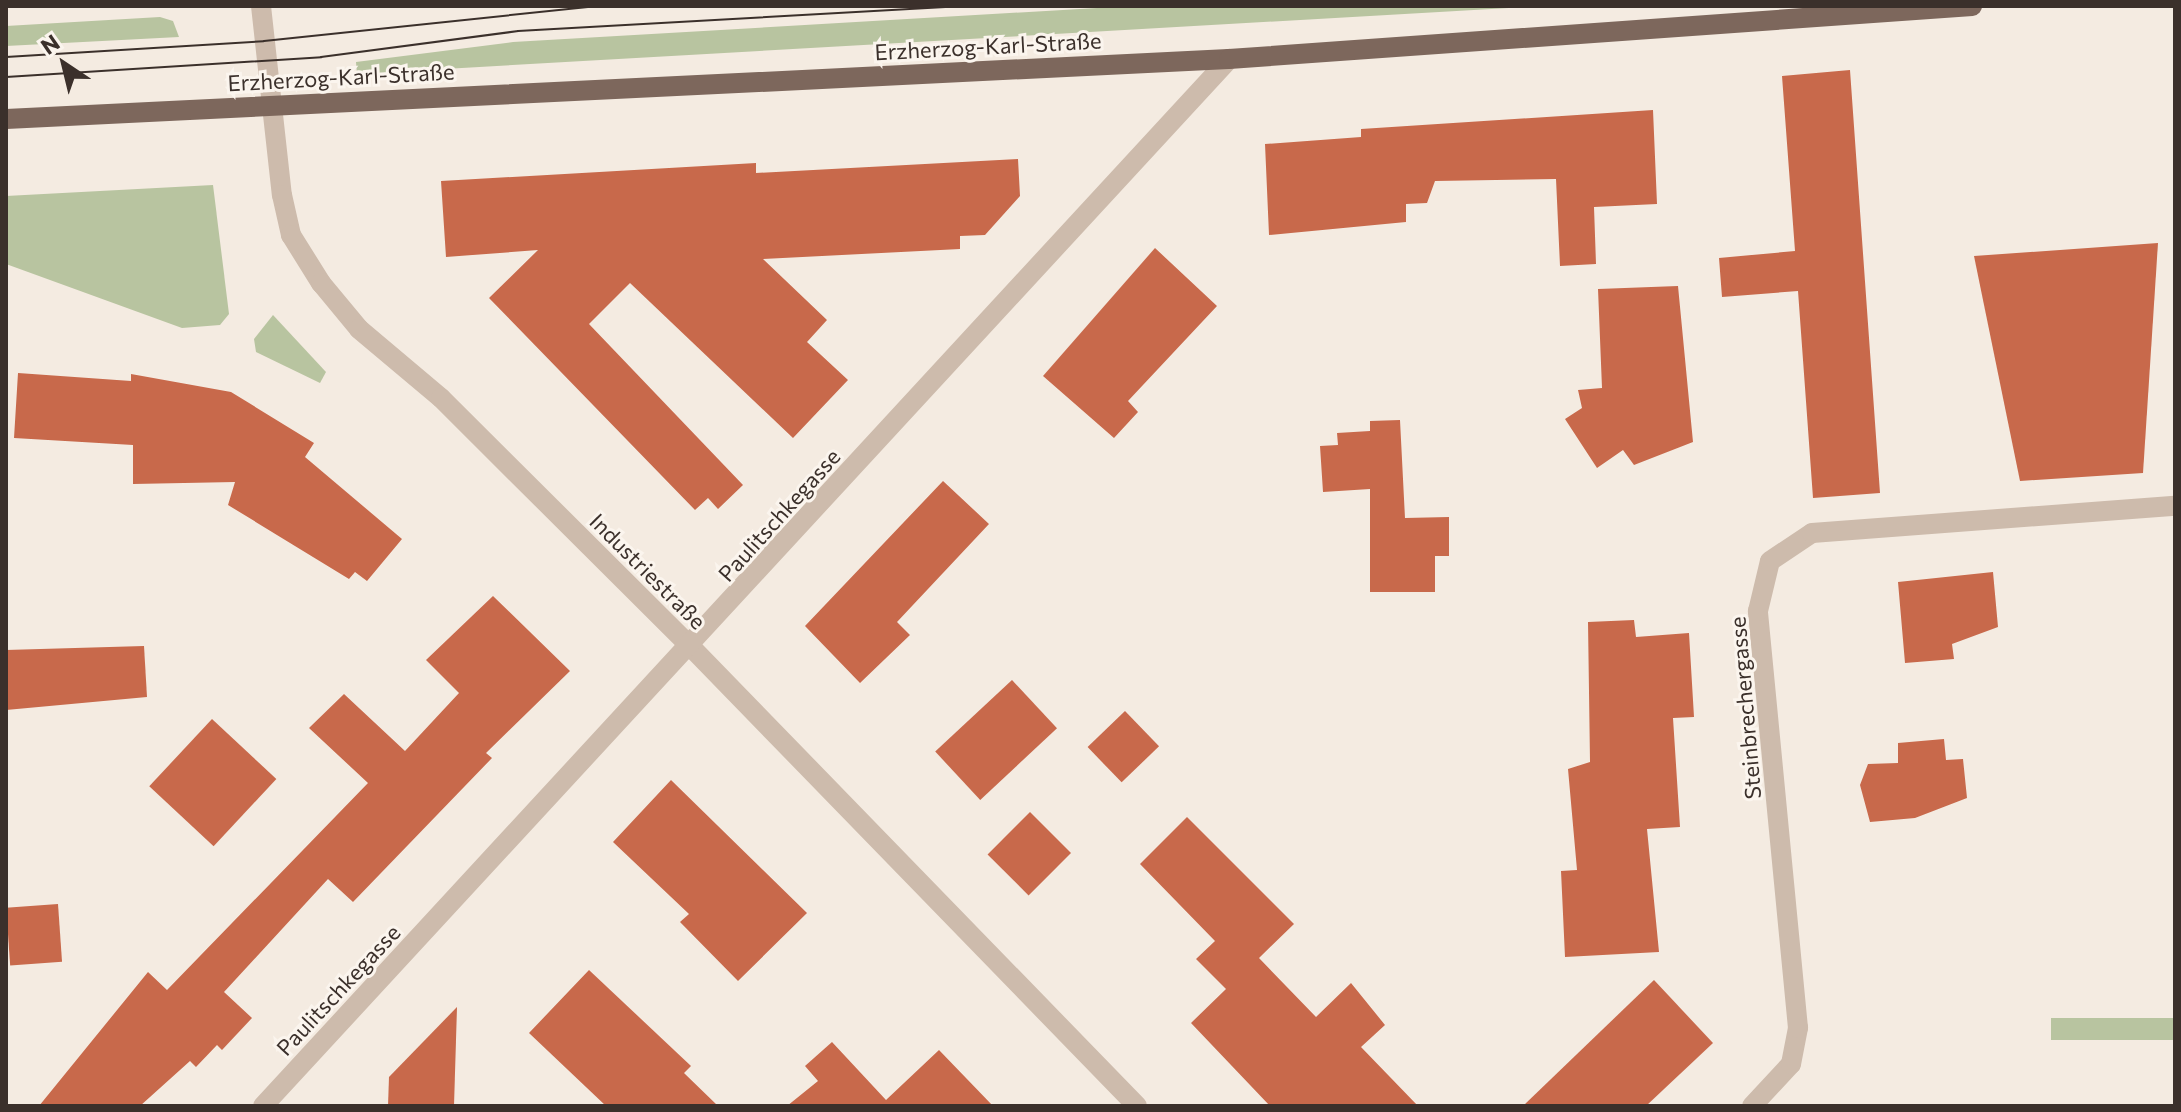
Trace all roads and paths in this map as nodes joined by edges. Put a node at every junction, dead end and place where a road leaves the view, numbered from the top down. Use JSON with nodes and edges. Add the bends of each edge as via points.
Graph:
{"nodes":[{"id":1,"x":261,"y":6,"type":"edge"},
{"id":2,"x":1972,"y":6,"type":"edge"},
{"id":3,"x":1229,"y":59,"type":"junction"},
{"id":4,"x":270,"y":105,"type":"junction"},
{"id":5,"x":6,"y":119,"type":"edge"},
{"id":6,"x":2175,"y":506,"type":"edge"},
{"id":7,"x":691,"y":647,"type":"junction"},
{"id":8,"x":263,"y":1106,"type":"edge"},
{"id":9,"x":1137,"y":1106,"type":"edge"},
{"id":10,"x":1752,"y":1106,"type":"edge"}],
"edges":[{"from":1,"to":4,"type":"street","name":"Industriestraße"},
{"from":2,"to":3,"type":"main road","name":"Erzherzog-Karl-Straße"},
{"from":3,"to":4,"type":"main road","name":"Erzherzog-Karl-Straße"},
{"from":3,"to":7,"type":"street","name":"Paulitschkegasse"},
{"from":4,"to":5,"type":"main road","name":"Erzherzog-Karl-Straße"},
{"from":4,"to":7,"type":"street","name":"Industriestraße","via":[[291,235],[321,283],[359,329],[441,398]]},
{"from":6,"to":10,"type":"street","name":"Steinbrechergasse","via":[[1812,533],[1770,561],[1758,611],[1798,1028],[1791,1064]]},
{"from":7,"to":8,"type":"street","name":"Paulitschkegasse"},
{"from":7,"to":9,"type":"street","name":"Industriestraße"}]}
